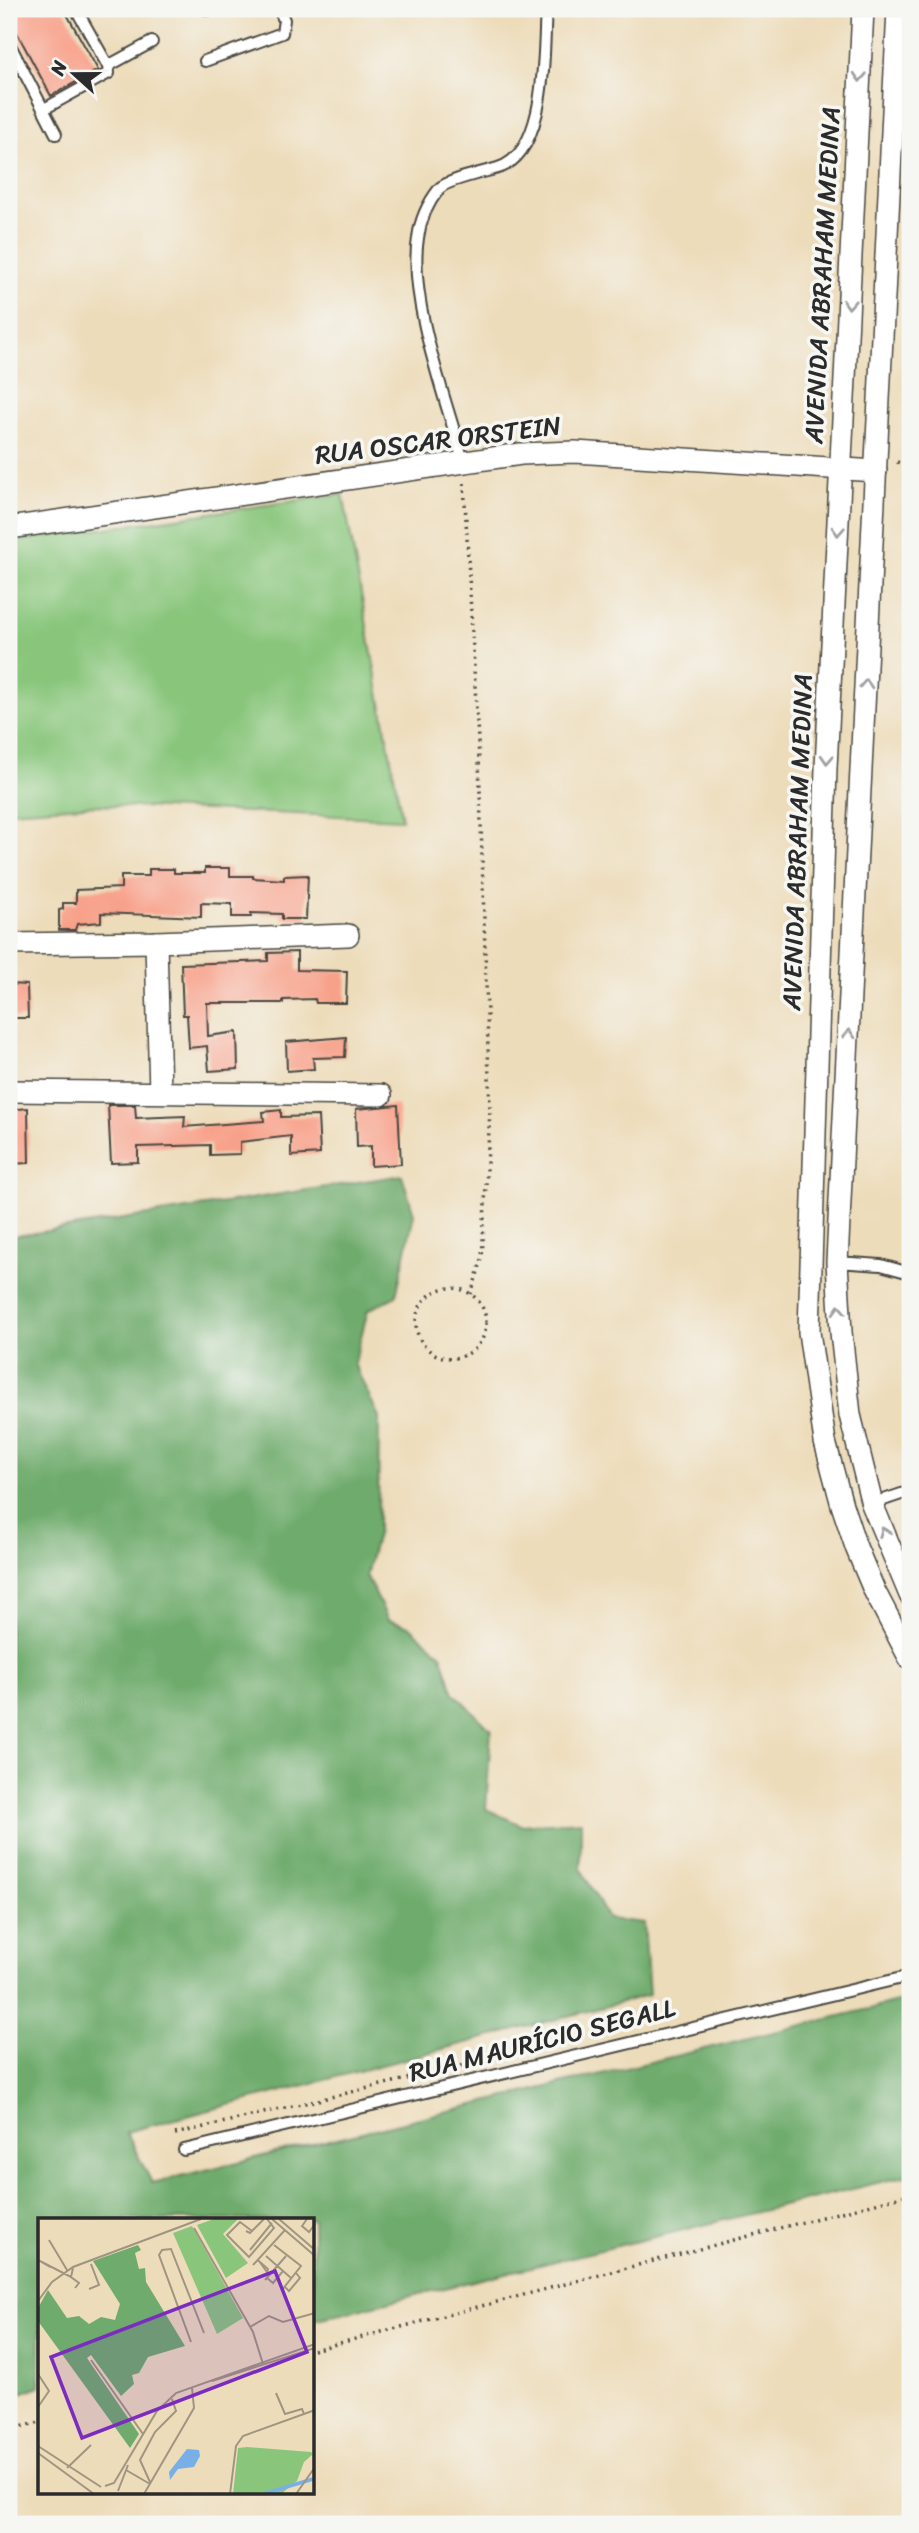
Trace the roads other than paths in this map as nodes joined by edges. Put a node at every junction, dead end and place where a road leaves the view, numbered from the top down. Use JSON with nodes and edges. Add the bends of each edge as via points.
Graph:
{"nodes":[{"id":1,"x":76,"y":9,"type":"edge"},
{"id":2,"x":279,"y":9,"type":"edge"},
{"id":3,"x":546,"y":9,"type":"edge"},
{"id":4,"x":863,"y":9,"type":"edge"},
{"id":5,"x":898,"y":9,"type":"edge"},
{"id":6,"x":152,"y":42,"type":"dead end"},
{"id":7,"x":9,"y":43,"type":"edge"},
{"id":8,"x":205,"y":61,"type":"dead end"},
{"id":9,"x":108,"y":66,"type":"junction"},
{"id":10,"x":44,"y":109,"type":"junction"},
{"id":11,"x":56,"y":134,"type":"dead end"},
{"id":12,"x":463,"y":461,"type":"junction"},
{"id":13,"x":841,"y":469,"type":"junction"},
{"id":14,"x":876,"y":471,"type":"junction"},
{"id":15,"x":9,"y":528,"type":"edge"},
{"id":16,"x":348,"y":935,"type":"dead end"},
{"id":17,"x":156,"y":942,"type":"junction"},
{"id":18,"x":9,"y":944,"type":"edge"},
{"id":19,"x":816,"y":1065,"type":"junction"},
{"id":20,"x":847,"y":1067,"type":"junction"},
{"id":21,"x":9,"y":1091,"type":"edge"},
{"id":22,"x":160,"y":1092,"type":"junction"},
{"id":23,"x":381,"y":1096,"type":"dead end"},
{"id":24,"x":815,"y":1107,"type":"junction"},
{"id":25,"x":845,"y":1112,"type":"junction"},
{"id":26,"x":837,"y":1262,"type":"junction"},
{"id":27,"x":910,"y":1273,"type":"edge"},
{"id":28,"x":910,"y":1491,"type":"edge"},
{"id":29,"x":873,"y":1504,"type":"junction"},
{"id":30,"x":910,"y":1595,"type":"edge"},
{"id":31,"x":910,"y":1659,"type":"edge"},
{"id":32,"x":910,"y":1976,"type":"edge"},
{"id":33,"x":184,"y":2150,"type":"dead end"}],
"edges":[{"from":1,"to":9,"type":"lane"},
{"from":2,"to":8,"type":"lane","via":[[284,20],[282,33]]},
{"from":3,"to":12,"type":"lane","via":[[538,116],[525,148],[506,166],[441,186],[426,209],[418,238],[418,283],[428,338]]},
{"from":4,"to":13,"type":"street","name":"AVENIDA ABRAHAM MEDINA","one_way":true},
{"from":5,"to":14,"type":"street"},
{"from":6,"to":9,"type":"lane"},
{"from":7,"to":10,"type":"lane"},
{"from":9,"to":10,"type":"lane","via":[[104,77]]},
{"from":10,"to":11,"type":"lane"},
{"from":12,"to":13,"type":"street","name":"RUA OSCAR ORSTEIN","via":[[575,452]]},
{"from":12,"to":15,"type":"street","name":"RUA OSCAR ORSTEIN"},
{"from":13,"to":14,"type":"street","name":"RUA OSCAR ORSTEIN"},
{"from":13,"to":19,"type":"street","name":"AVENIDA ABRAHAM MEDINA","one_way":true},
{"from":20,"to":14,"type":"street","one_way":true},
{"from":16,"to":17,"type":"street"},
{"from":17,"to":18,"type":"street"},
{"from":17,"to":22,"type":"street"},
{"from":19,"to":20,"type":"street","via":[[829,1076]]},
{"from":19,"to":24,"type":"street","name":"AVENIDA ABRAHAM MEDINA"},
{"from":20,"to":25,"type":"street"},
{"from":21,"to":22,"type":"street"},
{"from":22,"to":23,"type":"street"},
{"from":24,"to":25,"type":"street","via":[[820,1100],[833,1098]]},
{"from":24,"to":31,"type":"street","name":"AVENIDA ABRAHAM MEDINA","via":[[809,1332],[815,1390],[856,1547]]},
{"from":25,"to":26,"type":"street"},
{"from":26,"to":27,"type":"lane","via":[[881,1265]]},
{"from":29,"to":26,"type":"street","one_way":true,"via":[[850,1415]]},
{"from":28,"to":29,"type":"lane"},
{"from":30,"to":29,"type":"street","one_way":true},
{"from":32,"to":33,"type":"lane","name":"RUA MAURÍCIO SEGALL"}]}
